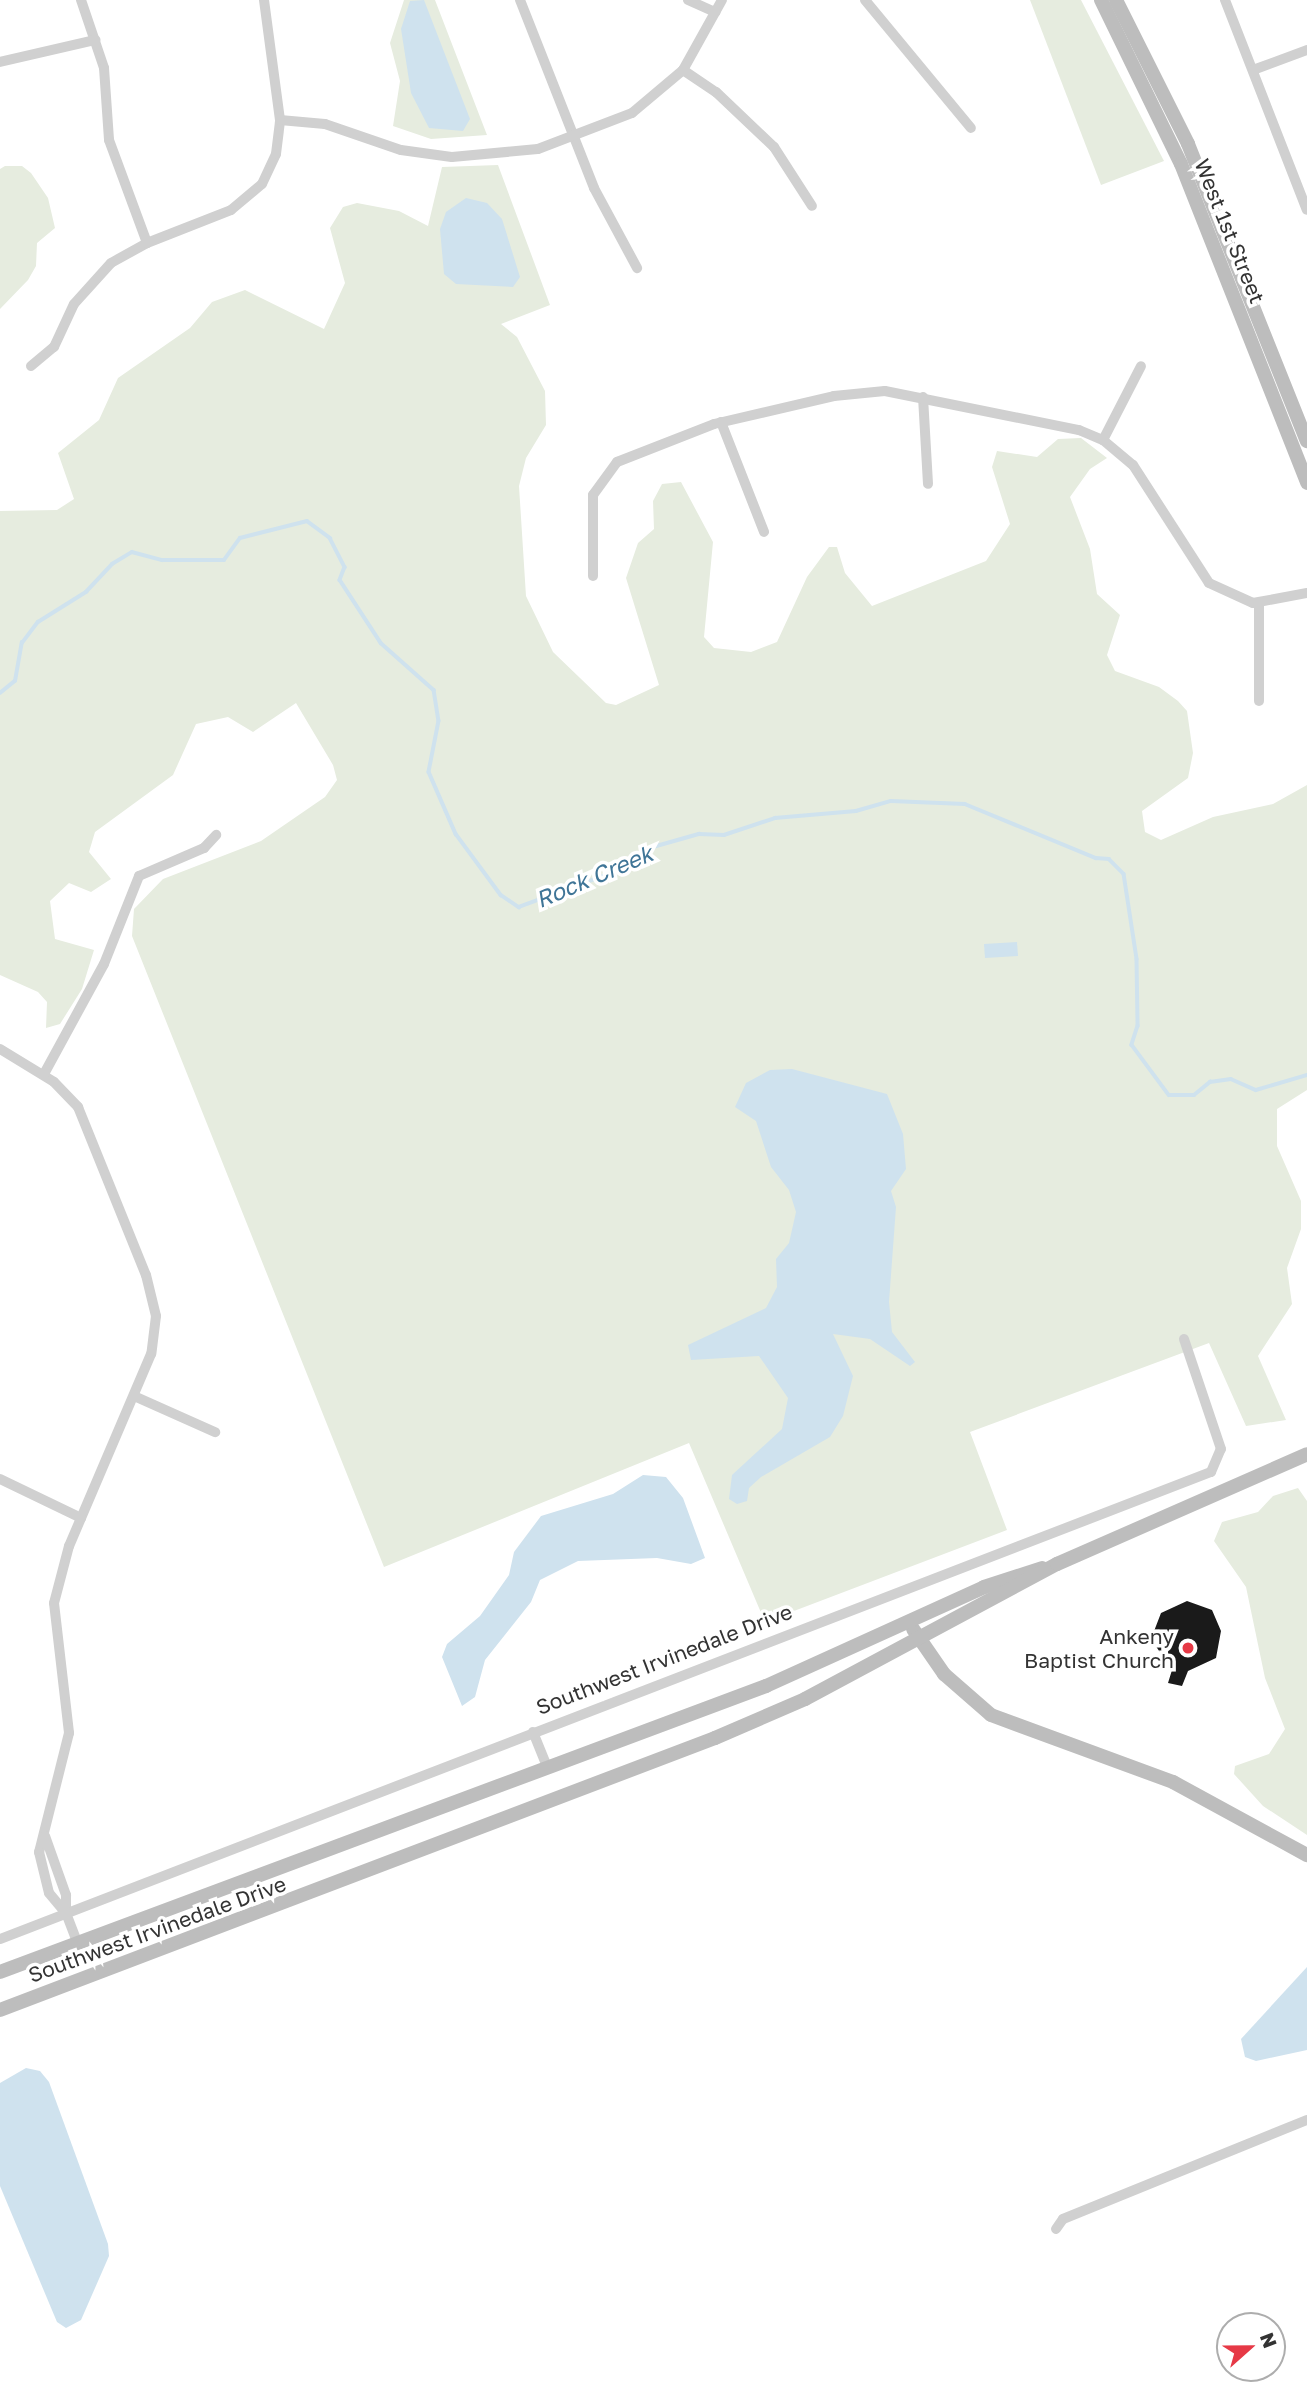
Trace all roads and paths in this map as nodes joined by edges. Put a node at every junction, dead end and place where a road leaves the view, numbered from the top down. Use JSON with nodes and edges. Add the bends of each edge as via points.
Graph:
{"nodes":[{"id":1,"x":81,"y":0,"type":"edge"},
{"id":2,"x":264,"y":0,"type":"edge"},
{"id":3,"x":520,"y":0,"type":"edge"},
{"id":4,"x":688,"y":0,"type":"edge"},
{"id":5,"x":722,"y":0,"type":"edge"},
{"id":6,"x":865,"y":0,"type":"edge"},
{"id":7,"x":1101,"y":0,"type":"edge"},
{"id":8,"x":1116,"y":0,"type":"edge"},
{"id":9,"x":1225,"y":0,"type":"edge"},
{"id":10,"x":715,"y":12,"type":"junction"},
{"id":11,"x":95,"y":40,"type":"junction"},
{"id":12,"x":1307,"y":50,"type":"edge"},
{"id":13,"x":0,"y":62,"type":"edge"},
{"id":14,"x":683,"y":70,"type":"junction"},
{"id":15,"x":1253,"y":70,"type":"junction"},
{"id":16,"x":280,"y":121,"type":"junction"},
{"id":17,"x":971,"y":128,"type":"dead end"},
{"id":18,"x":574,"y":137,"type":"junction"},
{"id":19,"x":812,"y":206,"type":"dead end"},
{"id":20,"x":1307,"y":210,"type":"edge"},
{"id":21,"x":147,"y":243,"type":"junction"},
{"id":22,"x":637,"y":268,"type":"dead end"},
{"id":23,"x":31,"y":366,"type":"dead end"},
{"id":24,"x":1141,"y":366,"type":"dead end"},
{"id":25,"x":923,"y":397,"type":"junction"},
{"id":26,"x":721,"y":422,"type":"junction"},
{"id":27,"x":1103,"y":440,"type":"junction"},
{"id":28,"x":1307,"y":441,"type":"edge"},
{"id":29,"x":1307,"y":483,"type":"edge"},
{"id":30,"x":928,"y":484,"type":"dead end"},
{"id":31,"x":764,"y":532,"type":"dead end"},
{"id":32,"x":593,"y":576,"type":"dead end"},
{"id":33,"x":1307,"y":593,"type":"edge"},
{"id":34,"x":1259,"y":604,"type":"junction"},
{"id":35,"x":1259,"y":701,"type":"dead end"},
{"id":36,"x":216,"y":835,"type":"dead end"},
{"id":37,"x":0,"y":1049,"type":"edge"},
{"id":38,"x":44,"y":1074,"type":"junction"},
{"id":39,"x":1184,"y":1339,"type":"dead end"},
{"id":40,"x":134,"y":1396,"type":"junction"},
{"id":41,"x":215,"y":1432,"type":"dead end"},
{"id":42,"x":1307,"y":1454,"type":"edge"},
{"id":43,"x":0,"y":1479,"type":"edge"},
{"id":44,"x":81,"y":1518,"type":"junction"},
{"id":45,"x":1057,"y":1564,"type":"junction"},
{"id":46,"x":908,"y":1622,"type":"junction"},
{"id":47,"x":918,"y":1637,"type":"junction"},
{"id":48,"x":533,"y":1732,"type":"junction"},
{"id":49,"x":547,"y":1767,"type":"junction"},
{"id":50,"x":1307,"y":1854,"type":"edge"},
{"id":51,"x":66,"y":1913,"type":"junction"},
{"id":52,"x":0,"y":1939,"type":"edge"},
{"id":53,"x":78,"y":1942,"type":"junction"},
{"id":54,"x":0,"y":1972,"type":"edge"},
{"id":55,"x":0,"y":2010,"type":"edge"},
{"id":56,"x":1307,"y":2120,"type":"edge"},
{"id":57,"x":1056,"y":2229,"type":"dead end"}],
"edges":[{"from":1,"to":11,"type":"street"},
{"from":2,"to":16,"type":"street"},
{"from":3,"to":18,"type":"street"},
{"from":4,"to":10,"type":"street"},
{"from":5,"to":10,"type":"street"},
{"from":6,"to":17,"type":"street"},
{"from":7,"to":29,"type":"main road","name":"West 1st Street","via":[[1181,164]]},
{"from":8,"to":28,"type":"main road","name":"West 1st Street","via":[[1188,144]]},
{"from":9,"to":15,"type":"street"},
{"from":10,"to":14,"type":"street"},
{"from":11,"to":13,"type":"street"},
{"from":11,"to":21,"type":"street","via":[[107,83],[109,140]]},
{"from":12,"to":15,"type":"street"},
{"from":14,"to":18,"type":"street","via":[[632,113]]},
{"from":14,"to":19,"type":"street","via":[[716,92],[774,147]]},
{"from":15,"to":20,"type":"street"},
{"from":16,"to":18,"type":"street","via":[[325,124],[401,150],[452,158],[538,149]]},
{"from":16,"to":21,"type":"street","via":[[276,154],[262,184],[231,210]]},
{"from":18,"to":22,"type":"street"},
{"from":21,"to":23,"type":"street","via":[[111,263],[89,284],[54,346]]},
{"from":24,"to":27,"type":"street"},
{"from":25,"to":26,"type":"street","via":[[866,391]]},
{"from":25,"to":27,"type":"street"},
{"from":25,"to":30,"type":"street"},
{"from":26,"to":31,"type":"street"},
{"from":26,"to":32,"type":"street","via":[[630,455],[602,477],[589,513]]},
{"from":27,"to":34,"type":"street","via":[[1133,465],[1209,583],[1238,600]]},
{"from":33,"to":34,"type":"street"},
{"from":34,"to":35,"type":"street"},
{"from":36,"to":38,"type":"street","via":[[204,848],[139,876],[104,964]]},
{"from":37,"to":38,"type":"street"},
{"from":38,"to":40,"type":"street","via":[[71,1098],[88,1128],[152,1291],[152,1354]]},
{"from":39,"to":48,"type":"street","name":"Southwest Irvinedale Drive","via":[[1221,1449],[1211,1472]]},
{"from":40,"to":41,"type":"street"},
{"from":40,"to":44,"type":"street"},
{"from":42,"to":45,"type":"main road","name":"Southwest Irvinedale Drive"},
{"from":43,"to":44,"type":"street"},
{"from":44,"to":51,"type":"street","via":[[54,1603],[69,1733],[43,1832],[66,1895]]},
{"from":45,"to":46,"type":"main road","name":"Southwest Irvinedale Drive","via":[[1025,1571]]},
{"from":45,"to":47,"type":"main road","name":"Southwest Irvinedale Drive"},
{"from":46,"to":47,"type":"main road"},
{"from":46,"to":49,"type":"main road","name":"Southwest Irvinedale Drive","via":[[766,1686]]},
{"from":47,"to":50,"type":"main road","via":[[959,1689],[997,1719],[1172,1782]]},
{"from":47,"to":55,"type":"main road","name":"Southwest Irvinedale Drive","via":[[804,1699],[715,1738]]},
{"from":48,"to":49,"type":"street"},
{"from":48,"to":51,"type":"street","name":"Southwest Irvinedale Drive"},
{"from":49,"to":53,"type":"main road","name":"Southwest Irvinedale Drive"},
{"from":51,"to":52,"type":"street","name":"Southwest Irvinedale Drive"},
{"from":51,"to":53,"type":"street"},
{"from":53,"to":54,"type":"main road","name":"Southwest Irvinedale Drive"},
{"from":56,"to":57,"type":"street","via":[[1063,2219]]}]}
